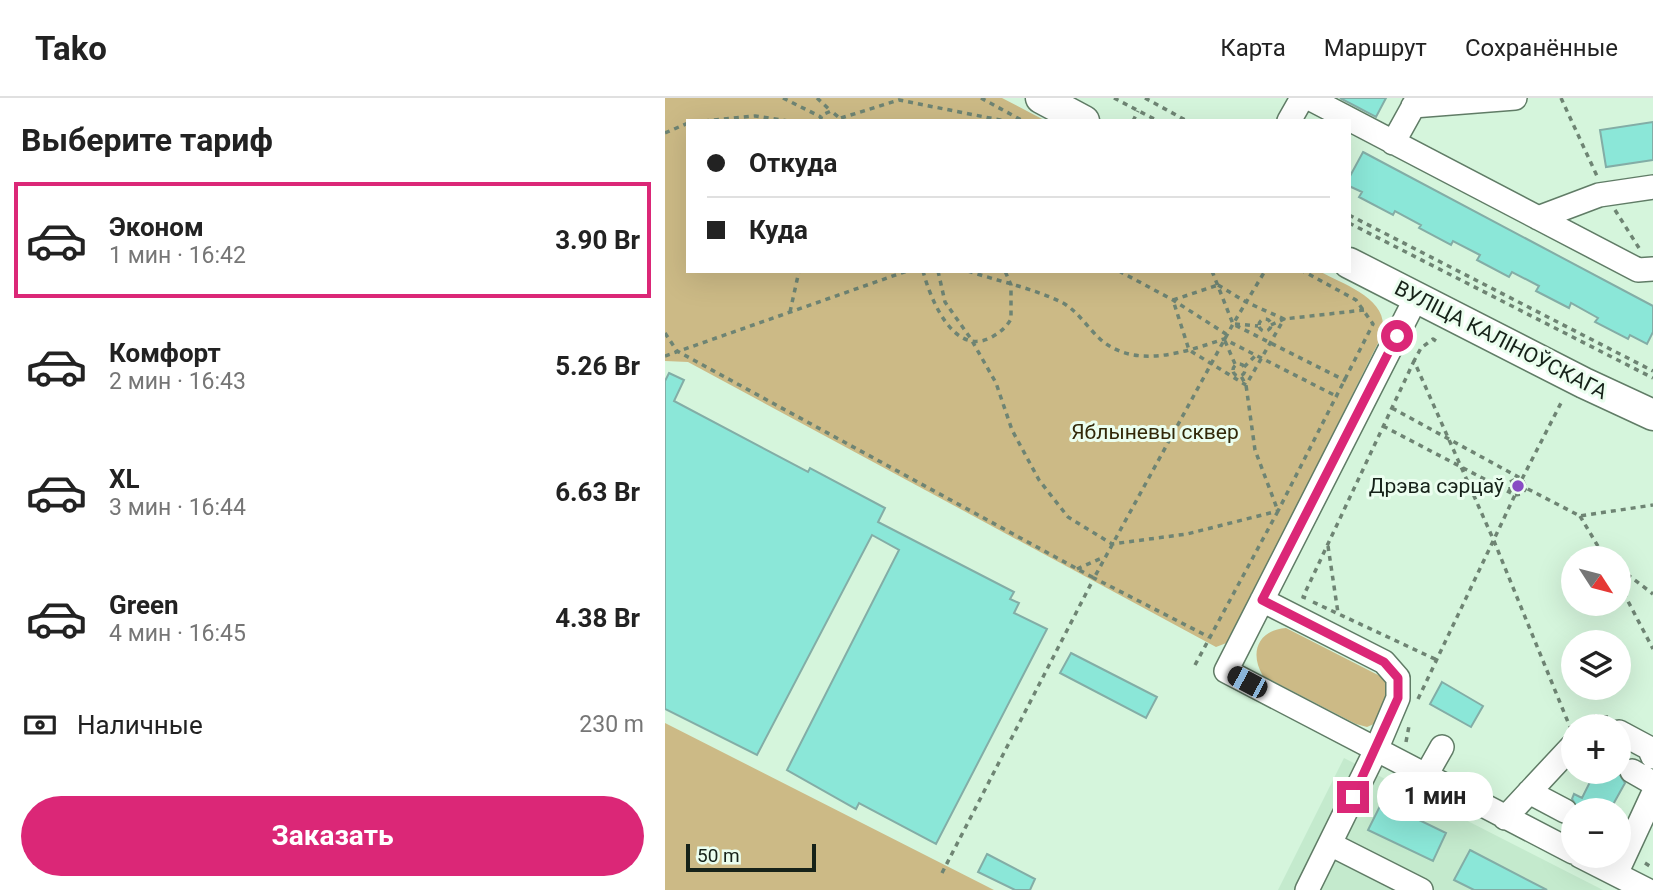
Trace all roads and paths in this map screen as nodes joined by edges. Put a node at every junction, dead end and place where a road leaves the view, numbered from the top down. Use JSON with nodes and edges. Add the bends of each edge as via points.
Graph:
{"nodes":[{"id":1,"x":783,"y":98,"type":"edge"},
{"id":2,"x":817,"y":98,"type":"edge"},
{"id":3,"x":981,"y":98,"type":"edge"},
{"id":4,"x":1041,"y":98,"type":"edge"},
{"id":5,"x":1114,"y":98,"type":"edge"},
{"id":6,"x":1127,"y":98,"type":"edge"},
{"id":7,"x":1146,"y":98,"type":"edge"},
{"id":8,"x":1302,"y":98,"type":"edge"},
{"id":9,"x":1309,"y":98,"type":"edge"},
{"id":10,"x":1515,"y":98,"type":"edge"},
{"id":11,"x":1416,"y":102,"type":"edge"},
{"id":12,"x":1124,"y":103,"type":"junction"},
{"id":13,"x":831,"y":111,"type":"junction"},
{"id":14,"x":1138,"y":111,"type":"junction"},
{"id":15,"x":724,"y":119,"type":"edge"},
{"id":16,"x":775,"y":119,"type":"edge"},
{"id":17,"x":820,"y":119,"type":"edge"},
{"id":18,"x":840,"y":119,"type":"edge"},
{"id":19,"x":844,"y":119,"type":"edge"},
{"id":20,"x":995,"y":119,"type":"edge"},
{"id":21,"x":1019,"y":119,"type":"edge"},
{"id":22,"x":1080,"y":119,"type":"edge"},
{"id":23,"x":1134,"y":119,"type":"edge"},
{"id":24,"x":1154,"y":119,"type":"edge"},
{"id":25,"x":1184,"y":119,"type":"edge"},
{"id":26,"x":1290,"y":119,"type":"edge"},
{"id":27,"x":1348,"y":119,"type":"edge"},
{"id":28,"x":1351,"y":120,"type":"edge"},
{"id":29,"x":686,"y":124,"type":"edge"},
{"id":30,"x":665,"y":132,"type":"edge"},
{"id":31,"x":1393,"y":143,"type":"junction"},
{"id":32,"x":1653,"y":187,"type":"edge"},
{"id":33,"x":1351,"y":216,"type":"edge"},
{"id":34,"x":1538,"y":218,"type":"junction"},
{"id":35,"x":1351,"y":224,"type":"edge"},
{"id":36,"x":1351,"y":264,"type":"edge"},
{"id":37,"x":1653,"y":269,"type":"edge"},
{"id":38,"x":799,"y":273,"type":"edge"},
{"id":39,"x":901,"y":273,"type":"edge"},
{"id":40,"x":924,"y":273,"type":"edge"},
{"id":41,"x":938,"y":273,"type":"edge"},
{"id":42,"x":974,"y":273,"type":"edge"},
{"id":43,"x":1006,"y":273,"type":"edge"},
{"id":44,"x":1123,"y":273,"type":"edge"},
{"id":45,"x":1213,"y":273,"type":"edge"},
{"id":46,"x":1264,"y":273,"type":"edge"},
{"id":47,"x":1307,"y":273,"type":"edge"},
{"id":48,"x":1011,"y":285,"type":"junction"},
{"id":49,"x":1218,"y":285,"type":"junction"},
{"id":50,"x":1416,"y":298,"type":"junction"},
{"id":51,"x":1173,"y":300,"type":"junction"},
{"id":52,"x":1246,"y":302,"type":"junction"},
{"id":53,"x":1364,"y":310,"type":"junction"},
{"id":54,"x":790,"y":312,"type":"junction"},
{"id":55,"x":1284,"y":319,"type":"junction"},
{"id":56,"x":1233,"y":324,"type":"junction"},
{"id":57,"x":1271,"y":325,"type":"junction"},
{"id":58,"x":1259,"y":326,"type":"junction"},
{"id":59,"x":665,"y":332,"type":"edge"},
{"id":60,"x":1265,"y":332,"type":"junction"},
{"id":61,"x":1226,"y":337,"type":"junction"},
{"id":62,"x":1265,"y":341,"type":"junction"},
{"id":63,"x":1436,"y":341,"type":"dead end"},
{"id":64,"x":973,"y":342,"type":"junction"},
{"id":65,"x":1271,"y":344,"type":"junction"},
{"id":66,"x":1189,"y":350,"type":"junction"},
{"id":67,"x":677,"y":351,"type":"junction"},
{"id":68,"x":1255,"y":355,"type":"junction"},
{"id":69,"x":665,"y":356,"type":"edge"},
{"id":70,"x":1262,"y":358,"type":"junction"},
{"id":71,"x":1414,"y":361,"type":"junction"},
{"id":72,"x":1235,"y":364,"type":"junction"},
{"id":73,"x":1210,"y":365,"type":"junction"},
{"id":74,"x":1244,"y":367,"type":"junction"},
{"id":75,"x":1653,"y":371,"type":"edge"},
{"id":76,"x":1241,"y":376,"type":"junction"},
{"id":77,"x":1653,"y":378,"type":"edge"},
{"id":78,"x":1346,"y":381,"type":"junction"},
{"id":79,"x":1246,"y":385,"type":"junction"},
{"id":80,"x":1338,"y":397,"type":"junction"},
{"id":81,"x":1561,"y":403,"type":"dead end"},
{"id":82,"x":1392,"y":408,"type":"junction"},
{"id":83,"x":1653,"y":415,"type":"edge"},
{"id":84,"x":1383,"y":426,"type":"junction"},
{"id":85,"x":1451,"y":441,"type":"junction"},
{"id":86,"x":1462,"y":465,"type":"junction"},
{"id":87,"x":1520,"y":478,"type":"junction"},
{"id":88,"x":1526,"y":488,"type":"junction"},
{"id":89,"x":1513,"y":494,"type":"junction"},
{"id":90,"x":1653,"y":505,"type":"edge"},
{"id":91,"x":1278,"y":511,"type":"junction"},
{"id":92,"x":1580,"y":516,"type":"junction"},
{"id":93,"x":1494,"y":541,"type":"junction"},
{"id":94,"x":1112,"y":544,"type":"junction"},
{"id":95,"x":1327,"y":544,"type":"junction"},
{"id":96,"x":1598,"y":546,"type":"edge"},
{"id":97,"x":1106,"y":556,"type":"junction"},
{"id":98,"x":1077,"y":569,"type":"junction"},
{"id":99,"x":1631,"y":577,"type":"edge"},
{"id":100,"x":1094,"y":578,"type":"junction"},
{"id":101,"x":1653,"y":594,"type":"edge"},
{"id":102,"x":1262,"y":600,"type":"junction"},
{"id":103,"x":1631,"y":607,"type":"edge"},
{"id":104,"x":1338,"y":613,"type":"junction"},
{"id":105,"x":1209,"y":637,"type":"junction"},
{"id":106,"x":1653,"y":649,"type":"edge"},
{"id":107,"x":1195,"y":665,"type":"dead end"},
{"id":108,"x":1563,"y":714,"type":"edge"},
{"id":109,"x":1631,"y":738,"type":"edge"},
{"id":110,"x":1442,"y":747,"type":"dead end"},
{"id":111,"x":1376,"y":750,"type":"junction"},
{"id":112,"x":1561,"y":751,"type":"edge"},
{"id":113,"x":1653,"y":757,"type":"edge"},
{"id":114,"x":1632,"y":771,"type":"dead end"},
{"id":115,"x":1425,"y":777,"type":"junction"},
{"id":116,"x":1653,"y":783,"type":"edge"},
{"id":117,"x":1529,"y":792,"type":"junction"},
{"id":118,"x":1653,"y":794,"type":"edge"},
{"id":119,"x":1561,"y":809,"type":"edge"},
{"id":120,"x":1505,"y":818,"type":"junction"},
{"id":121,"x":1330,"y":844,"type":"junction"},
{"id":122,"x":1561,"y":846,"type":"edge"},
{"id":123,"x":1632,"y":847,"type":"edge"},
{"id":124,"x":1604,"y":868,"type":"edge"},
{"id":125,"x":1653,"y":868,"type":"edge"},
{"id":126,"x":942,"y":873,"type":"dead end"},
{"id":127,"x":1616,"y":874,"type":"junction"},
{"id":128,"x":1307,"y":890,"type":"edge"},
{"id":129,"x":1421,"y":890,"type":"edge"},
{"id":130,"x":1647,"y":890,"type":"edge"}],
"edges":[{"from":1,"to":17,"type":"path"},
{"from":2,"to":13,"type":"path"},
{"from":3,"to":21,"type":"path"},
{"from":4,"to":22,"type":"main road"},
{"from":5,"to":12,"type":"path"},
{"from":6,"to":12,"type":"path"},
{"from":7,"to":25,"type":"path"},
{"from":8,"to":26,"type":"street"},
{"from":9,"to":27,"type":"street"},
{"from":10,"to":11,"type":"street"},
{"from":11,"to":31,"type":"street"},
{"from":12,"to":14,"type":"path"},
{"from":13,"to":17,"type":"path"},
{"from":13,"to":18,"type":"path"},
{"from":14,"to":23,"type":"path"},
{"from":14,"to":24,"type":"path"},
{"from":15,"to":16,"type":"path"},
{"from":19,"to":20,"type":"path","via":[[899,100]]},
{"from":28,"to":31,"type":"street"},
{"from":29,"to":30,"type":"path"},
{"from":31,"to":34,"type":"street"},
{"from":32,"to":34,"type":"street","via":[[1599,195]]},
{"from":33,"to":75,"type":"path"},
{"from":34,"to":37,"type":"street","via":[[1638,270]]},
{"from":35,"to":77,"type":"path"},
{"from":36,"to":50,"type":"main road","name":"ВУЛІЦА КАЛІНОЎСКАГА"},
{"from":38,"to":54,"type":"path"},
{"from":39,"to":54,"type":"path"},
{"from":40,"to":64,"type":"path","via":[[941,316],[960,336]]},
{"from":41,"to":64,"type":"path","via":[[945,302]]},
{"from":42,"to":48,"type":"path"},
{"from":43,"to":48,"type":"path"},
{"from":44,"to":51,"type":"path"},
{"from":45,"to":49,"type":"path"},
{"from":46,"to":52,"type":"path"},
{"from":47,"to":53,"type":"path","via":[[1356,300]]},
{"from":48,"to":64,"type":"path","via":[[1011,319],[1006,327],[986,340]]},
{"from":48,"to":66,"type":"path","via":[[1064,303],[1102,341],[1128,355],[1153,357]]},
{"from":49,"to":51,"type":"path"},
{"from":49,"to":52,"type":"path"},
{"from":49,"to":56,"type":"path"},
{"from":50,"to":83,"type":"main road","name":"ВУЛІЦА КАЛІНОЎСКАГА"},
{"from":50,"to":102,"type":"street"},
{"from":51,"to":61,"type":"path"},
{"from":51,"to":66,"type":"path"},
{"from":52,"to":55,"type":"path"},
{"from":52,"to":56,"type":"path"},
{"from":53,"to":55,"type":"path"},
{"from":53,"to":78,"type":"path","via":[[1373,324]]},
{"from":54,"to":67,"type":"path"},
{"from":55,"to":57,"type":"path"},
{"from":55,"to":65,"type":"path"},
{"from":56,"to":58,"type":"path"},
{"from":56,"to":61,"type":"path"},
{"from":56,"to":62,"type":"path"},
{"from":57,"to":58,"type":"path","via":[[1266,319]]},
{"from":57,"to":60,"type":"path"},
{"from":58,"to":60,"type":"path"},
{"from":59,"to":67,"type":"path"},
{"from":60,"to":62,"type":"path"},
{"from":61,"to":66,"type":"path"},
{"from":61,"to":68,"type":"path"},
{"from":61,"to":72,"type":"path"},
{"from":61,"to":73,"type":"path"},
{"from":62,"to":65,"type":"path"},
{"from":63,"to":71,"type":"path","via":[[1421,348]]},
{"from":64,"to":94,"type":"path","via":[[1039,480],[1069,517]]},
{"from":65,"to":70,"type":"path"},
{"from":65,"to":78,"type":"path"},
{"from":66,"to":73,"type":"path"},
{"from":67,"to":69,"type":"path"},
{"from":67,"to":98,"type":"path"},
{"from":68,"to":70,"type":"path"},
{"from":68,"to":74,"type":"path"},
{"from":70,"to":79,"type":"path"},
{"from":70,"to":80,"type":"path"},
{"from":71,"to":82,"type":"path"},
{"from":71,"to":85,"type":"path"},
{"from":72,"to":74,"type":"path"},
{"from":72,"to":76,"type":"path","via":[[1233,372]]},
{"from":73,"to":79,"type":"path"},
{"from":73,"to":94,"type":"path"},
{"from":74,"to":76,"type":"path"},
{"from":76,"to":79,"type":"path"},
{"from":78,"to":80,"type":"path"},
{"from":79,"to":91,"type":"path","via":[[1255,450]]},
{"from":80,"to":91,"type":"path"},
{"from":81,"to":87,"type":"path"},
{"from":82,"to":84,"type":"path"},
{"from":82,"to":85,"type":"path"},
{"from":84,"to":86,"type":"path"},
{"from":84,"to":95,"type":"path"},
{"from":85,"to":86,"type":"path"},
{"from":85,"to":87,"type":"path"},
{"from":86,"to":89,"type":"path"},
{"from":86,"to":93,"type":"path"},
{"from":87,"to":88,"type":"path"},
{"from":87,"to":89,"type":"path","via":[[1509,484]]},
{"from":88,"to":89,"type":"path","via":[[1522,494]]},
{"from":88,"to":92,"type":"path"},
{"from":89,"to":93,"type":"path"},
{"from":90,"to":92,"type":"path"},
{"from":91,"to":94,"type":"path","via":[[1187,534]]},
{"from":91,"to":105,"type":"path"},
{"from":92,"to":96,"type":"path"},
{"from":93,"to":104,"type":"path","via":[[1437,660]]},
{"from":93,"to":108,"type":"path"},
{"from":94,"to":97,"type":"path"},
{"from":95,"to":104,"type":"path"},
{"from":95,"to":104,"type":"path","via":[[1303,597]]},
{"from":97,"to":98,"type":"path"},
{"from":97,"to":100,"type":"path"},
{"from":98,"to":100,"type":"path"},
{"from":99,"to":101,"type":"path"},
{"from":100,"to":105,"type":"path"},
{"from":100,"to":126,"type":"path"},
{"from":102,"to":111,"type":"street","via":[[1384,662],[1398,678],[1398,698]]},
{"from":102,"to":111,"type":"street","via":[[1226,671]]},
{"from":103,"to":106,"type":"path"},
{"from":105,"to":107,"type":"path"},
{"from":109,"to":113,"type":"street","via":[[1649,748]]},
{"from":110,"to":115,"type":"street"},
{"from":111,"to":115,"type":"street"},
{"from":111,"to":121,"type":"street"},
{"from":112,"to":117,"type":"street"},
{"from":114,"to":116,"type":"street"},
{"from":115,"to":120,"type":"street"},
{"from":117,"to":119,"type":"street"},
{"from":117,"to":120,"type":"street"},
{"from":118,"to":123,"type":"street"},
{"from":120,"to":122,"type":"street"},
{"from":121,"to":128,"type":"street"},
{"from":121,"to":129,"type":"street"},
{"from":123,"to":125,"type":"path","via":[[1644,864]]},
{"from":123,"to":127,"type":"street"},
{"from":124,"to":127,"type":"street"},
{"from":127,"to":130,"type":"street"}]}
